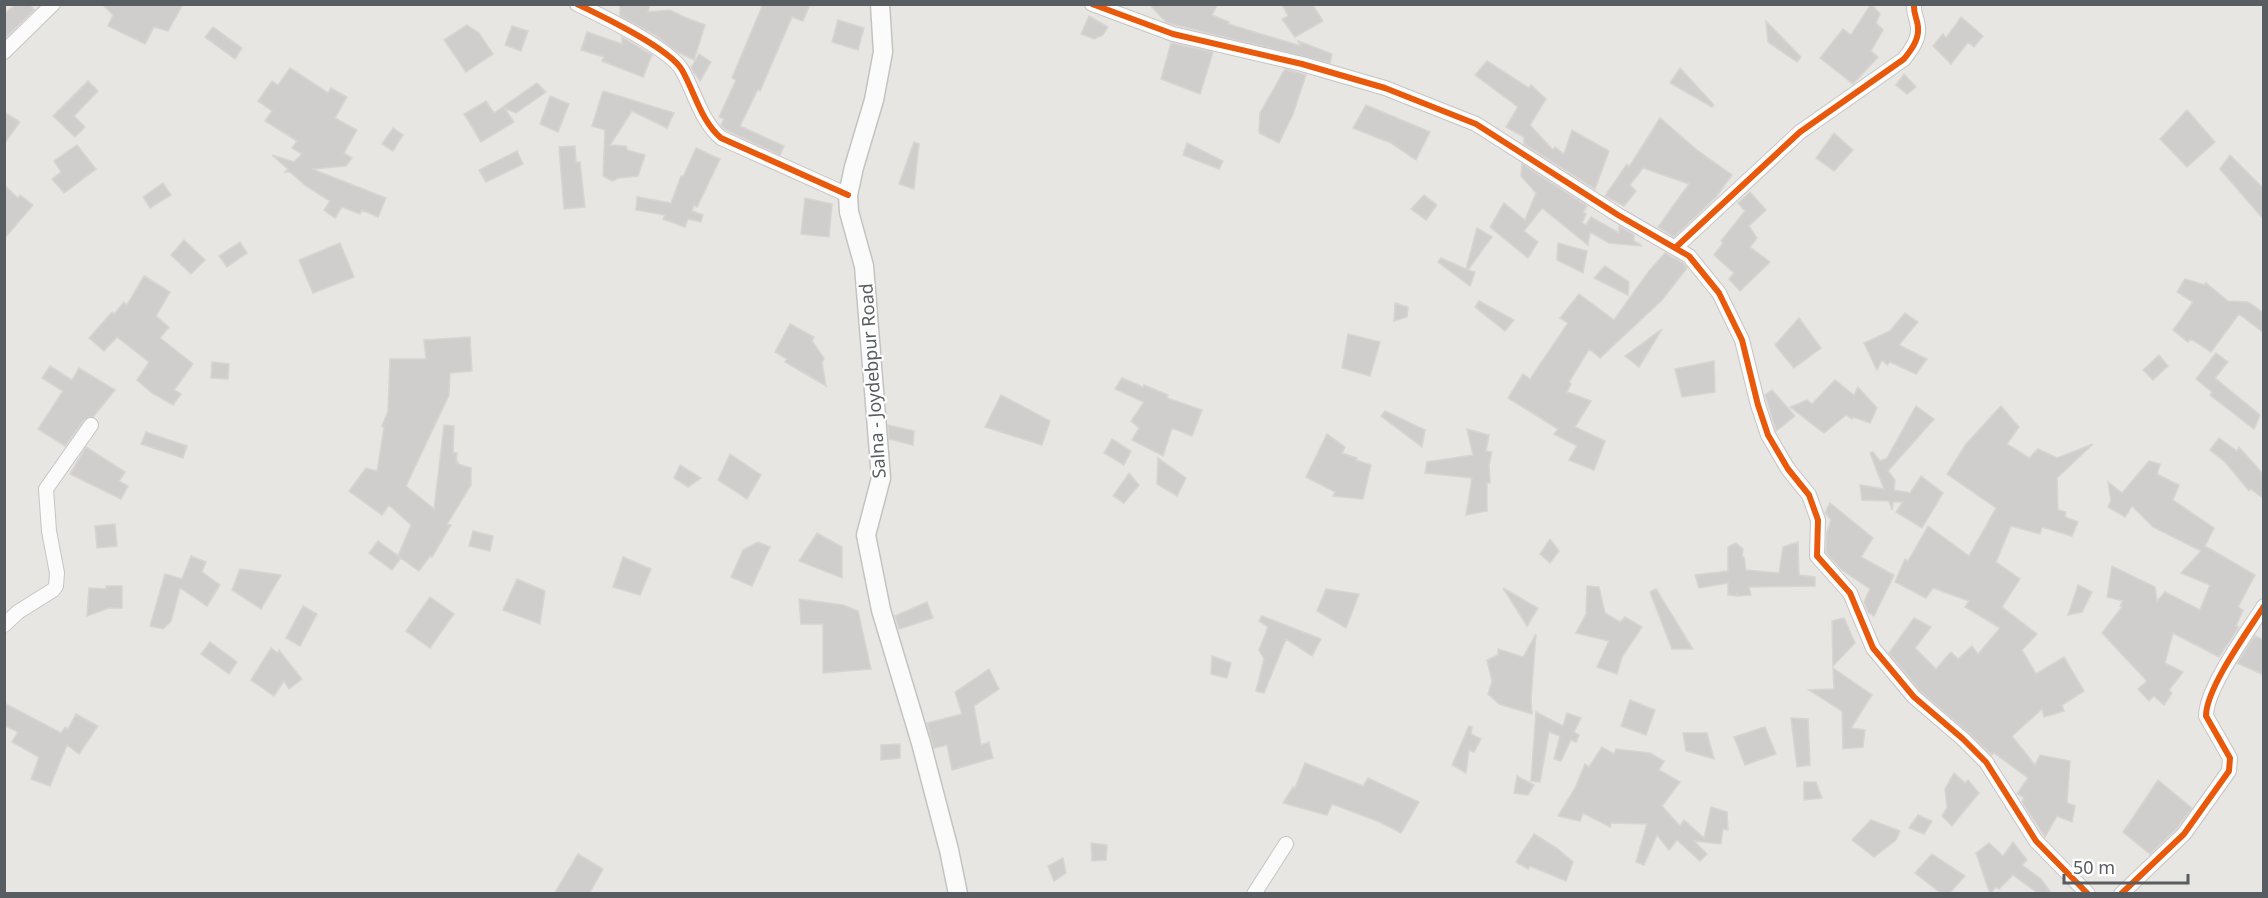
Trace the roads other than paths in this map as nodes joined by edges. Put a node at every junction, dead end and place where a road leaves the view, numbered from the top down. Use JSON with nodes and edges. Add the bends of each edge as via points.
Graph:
{"nodes":[{"id":1,"x":53,"y":4,"type":"edge"},
{"id":2,"x":577,"y":4,"type":"edge"},
{"id":3,"x":880,"y":4,"type":"edge"},
{"id":4,"x":1092,"y":4,"type":"edge"},
{"id":5,"x":1914,"y":4,"type":"edge"},
{"id":6,"x":4,"y":52,"type":"edge"},
{"id":7,"x":848,"y":195,"type":"junction"},
{"id":8,"x":1675,"y":248,"type":"junction"},
{"id":9,"x":91,"y":425,"type":"dead end"},
{"id":10,"x":2264,"y":606,"type":"edge"},
{"id":11,"x":4,"y":625,"type":"edge"},
{"id":12,"x":1286,"y":844,"type":"dead end"},
{"id":13,"x":958,"y":894,"type":"edge"},
{"id":14,"x":1254,"y":894,"type":"edge"},
{"id":15,"x":2088,"y":894,"type":"edge"},
{"id":16,"x":2121,"y":894,"type":"edge"}],
"edges":[{"from":1,"to":6,"type":"street"},
{"from":2,"to":7,"type":"street","via":[[624,27],[676,61],[708,124],[721,138]]},
{"from":3,"to":7,"type":"main road","name":"Salna - Joydebpur Road","via":[[883,52]]},
{"from":4,"to":8,"type":"street","via":[[1173,34],[1385,88],[1476,124]]},
{"from":5,"to":8,"type":"street","via":[[1919,29],[1904,59],[1800,132]]},
{"from":7,"to":13,"type":"main road","name":"Salna - Joydebpur Road","via":[[864,266],[881,478],[866,535],[881,609],[921,743]]},
{"from":8,"to":15,"type":"street","via":[[1689,256],[1719,293],[1742,340],[1768,435],[1809,495],[1818,520],[1817,556],[1850,593],[1873,648],[1914,697],[1986,762],[2036,841]]},
{"from":9,"to":11,"type":"street","via":[[46,489],[56,586]]},
{"from":10,"to":16,"type":"street","via":[[2218,681],[2206,710],[2230,758],[2229,771],[2184,834]]},
{"from":12,"to":14,"type":"street"}]}
